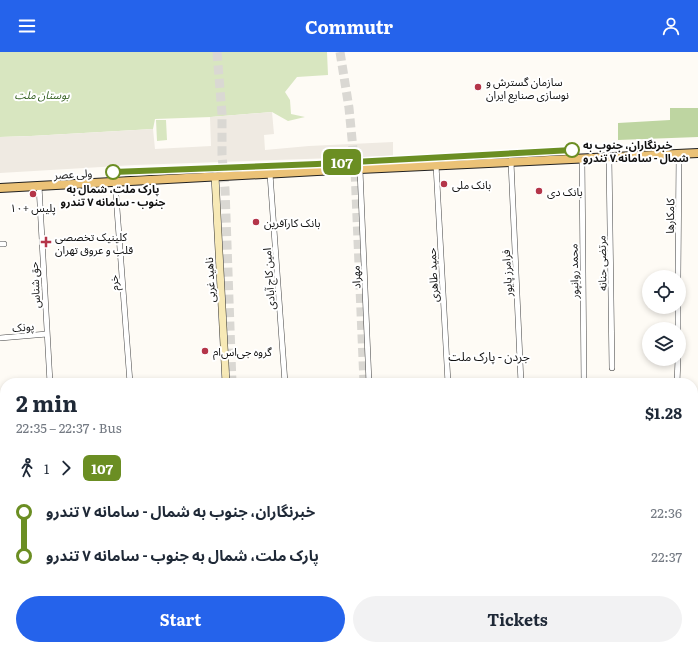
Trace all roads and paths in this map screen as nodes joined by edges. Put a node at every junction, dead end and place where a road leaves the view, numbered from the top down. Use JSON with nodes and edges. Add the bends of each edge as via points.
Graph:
{"nodes":[{"id":1,"x":698,"y":153,"type":"edge"},
{"id":2,"x":680,"y":154,"type":"junction"},
{"id":3,"x":610,"y":158,"type":"junction"},
{"id":4,"x":582,"y":159,"type":"junction"},
{"id":5,"x":511,"y":162,"type":"junction"},
{"id":6,"x":436,"y":166,"type":"junction"},
{"id":7,"x":360,"y":170,"type":"junction"},
{"id":8,"x":270,"y":174,"type":"junction"},
{"id":9,"x":215,"y":176,"type":"junction"},
{"id":10,"x":115,"y":182,"type":"junction"},
{"id":11,"x":39,"y":186,"type":"junction"},
{"id":12,"x":0,"y":188,"type":"edge"},
{"id":13,"x":678,"y":270,"type":"edge"},
{"id":14,"x":47,"y":334,"type":"junction"},
{"id":15,"x":0,"y":338,"type":"edge"},
{"id":16,"x":678,"y":366,"type":"edge"},
{"id":17,"x":612,"y":368,"type":"dead end"},
{"id":18,"x":50,"y":378,"type":"edge"},
{"id":19,"x":130,"y":378,"type":"edge"},
{"id":20,"x":226,"y":378,"type":"edge"},
{"id":21,"x":285,"y":378,"type":"edge"},
{"id":22,"x":369,"y":378,"type":"edge"},
{"id":23,"x":448,"y":378,"type":"edge"},
{"id":24,"x":521,"y":378,"type":"edge"},
{"id":25,"x":584,"y":378,"type":"edge"},
{"id":26,"x":677,"y":378,"type":"edge"}],
"edges":[{"from":1,"to":2,"type":"main road","name":"ولی عصر"},
{"from":2,"to":3,"type":"main road","name":"ولی عصر"},
{"from":2,"to":13,"type":"street","name":"کامکارها"},
{"from":3,"to":4,"type":"main road","name":"ولی عصر"},
{"from":3,"to":17,"type":"street","name":"مرتضی حنانه"},
{"from":4,"to":5,"type":"main road","name":"ولی عصر"},
{"from":4,"to":25,"type":"street","name":"محمد روانپور"},
{"from":5,"to":6,"type":"main road","name":"ولی عصر"},
{"from":5,"to":24,"type":"street","name":"فرامرز پایور"},
{"from":6,"to":7,"type":"main road","name":"ولی عصر"},
{"from":6,"to":23,"type":"street","name":"حمید طاهری"},
{"from":7,"to":8,"type":"main road","name":"ولی عصر"},
{"from":7,"to":22,"type":"street","name":"مهراد"},
{"from":8,"to":9,"type":"main road","name":"ولی عصر"},
{"from":8,"to":21,"type":"street","name":"امین کاج آبادی"},
{"from":9,"to":10,"type":"main road","name":"ولی عصر"},
{"from":9,"to":20,"type":"main road","name":"ناهید غربی"},
{"from":10,"to":11,"type":"main road","name":"ولی عصر"},
{"from":10,"to":19,"type":"street","name":"خرم"},
{"from":11,"to":12,"type":"main road","name":"ولی عصر"},
{"from":11,"to":14,"type":"street","name":"حق شناس"},
{"from":14,"to":15,"type":"street","name":"پونک"},
{"from":14,"to":18,"type":"street","name":"حق شناس"},
{"from":16,"to":26,"type":"street"}]}
